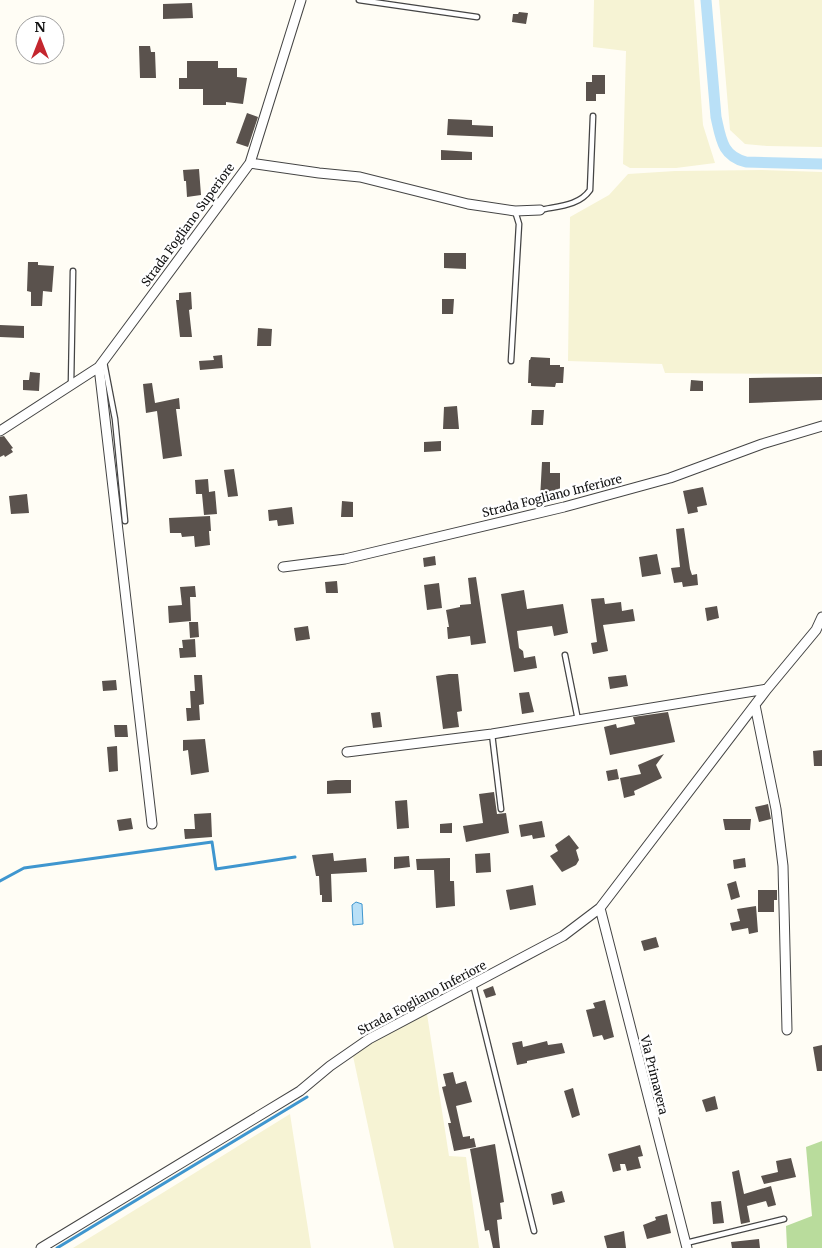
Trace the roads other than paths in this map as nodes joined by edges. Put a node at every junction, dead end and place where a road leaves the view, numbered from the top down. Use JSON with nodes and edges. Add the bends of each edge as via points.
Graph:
{"nodes":[{"id":1,"x":300,"y":0,"type":"edge"},
{"id":2,"x":359,"y":0,"type":"edge"},
{"id":3,"x":477,"y":17,"type":"dead end"},
{"id":4,"x":592,"y":116,"type":"dead end"},
{"id":5,"x":250,"y":163,"type":"junction"},
{"id":6,"x":540,"y":210,"type":"joint"},
{"id":7,"x":515,"y":211,"type":"junction"},
{"id":8,"x":72,"y":271,"type":"dead end"},
{"id":9,"x":511,"y":361,"type":"dead end"},
{"id":10,"x":102,"y":364,"type":"junction"},
{"id":11,"x":70,"y":386,"type":"junction"},
{"id":12,"x":822,"y":426,"type":"edge"},
{"id":13,"x":0,"y":431,"type":"edge"},
{"id":14,"x":125,"y":521,"type":"dead end"},
{"id":15,"x":283,"y":567,"type":"dead end"},
{"id":16,"x":822,"y":617,"type":"edge"},
{"id":17,"x":565,"y":655,"type":"dead end"},
{"id":18,"x":767,"y":689,"type":"junction"},
{"id":19,"x":755,"y":705,"type":"junction"},
{"id":20,"x":578,"y":721,"type":"junction"},
{"id":21,"x":492,"y":734,"type":"junction"},
{"id":22,"x":347,"y":752,"type":"dead end"},
{"id":23,"x":502,"y":809,"type":"dead end"},
{"id":24,"x":152,"y":824,"type":"dead end"},
{"id":25,"x":600,"y":908,"type":"junction"},
{"id":26,"x":474,"y":984,"type":"junction"},
{"id":27,"x":787,"y":1030,"type":"dead end"},
{"id":28,"x":784,"y":1219,"type":"dead end"},
{"id":29,"x":534,"y":1231,"type":"dead end"},
{"id":30,"x":686,"y":1245,"type":"edge"},
{"id":31,"x":41,"y":1248,"type":"edge"}],
"edges":[{"from":1,"to":5,"type":"street","name":"Strada Fogliano Superiore"},
{"from":2,"to":3,"type":"lane"},
{"from":4,"to":6,"type":"lane","via":[[590,190],[585,198],[575,203]]},
{"from":5,"to":7,"type":"street","via":[[360,176],[468,204]]},
{"from":5,"to":10,"type":"street","name":"Strada Fogliano Superiore"},
{"from":6,"to":7,"type":"street"},
{"from":7,"to":9,"type":"lane","via":[[520,224]]},
{"from":8,"to":11,"type":"lane"},
{"from":10,"to":11,"type":"street"},
{"from":10,"to":14,"type":"lane","via":[[115,418]]},
{"from":10,"to":24,"type":"street"},
{"from":11,"to":13,"type":"street"},
{"from":12,"to":15,"type":"street","name":"Strada Fogliano Inferiore","via":[[670,478],[564,507],[346,559]]},
{"from":16,"to":18,"type":"street","name":"Strada Fogliano Inferiore","via":[[816,630]]},
{"from":17,"to":20,"type":"lane"},
{"from":18,"to":19,"type":"street","name":"Strada Fogliano Inferiore"},
{"from":18,"to":20,"type":"street"},
{"from":19,"to":25,"type":"street","name":"Strada Fogliano Inferiore"},
{"from":19,"to":27,"type":"street","via":[[776,809],[783,866]]},
{"from":20,"to":21,"type":"street"},
{"from":21,"to":22,"type":"street"},
{"from":21,"to":23,"type":"lane"},
{"from":25,"to":26,"type":"street","name":"Strada Fogliano Inferiore","via":[[563,936]]},
{"from":25,"to":30,"type":"street","name":"Via Primavera"},
{"from":26,"to":29,"type":"lane"},
{"from":26,"to":31,"type":"street","name":"Strada Fogliano Inferiore","via":[[370,1039],[300,1090]]},
{"from":28,"to":30,"type":"lane"}]}
